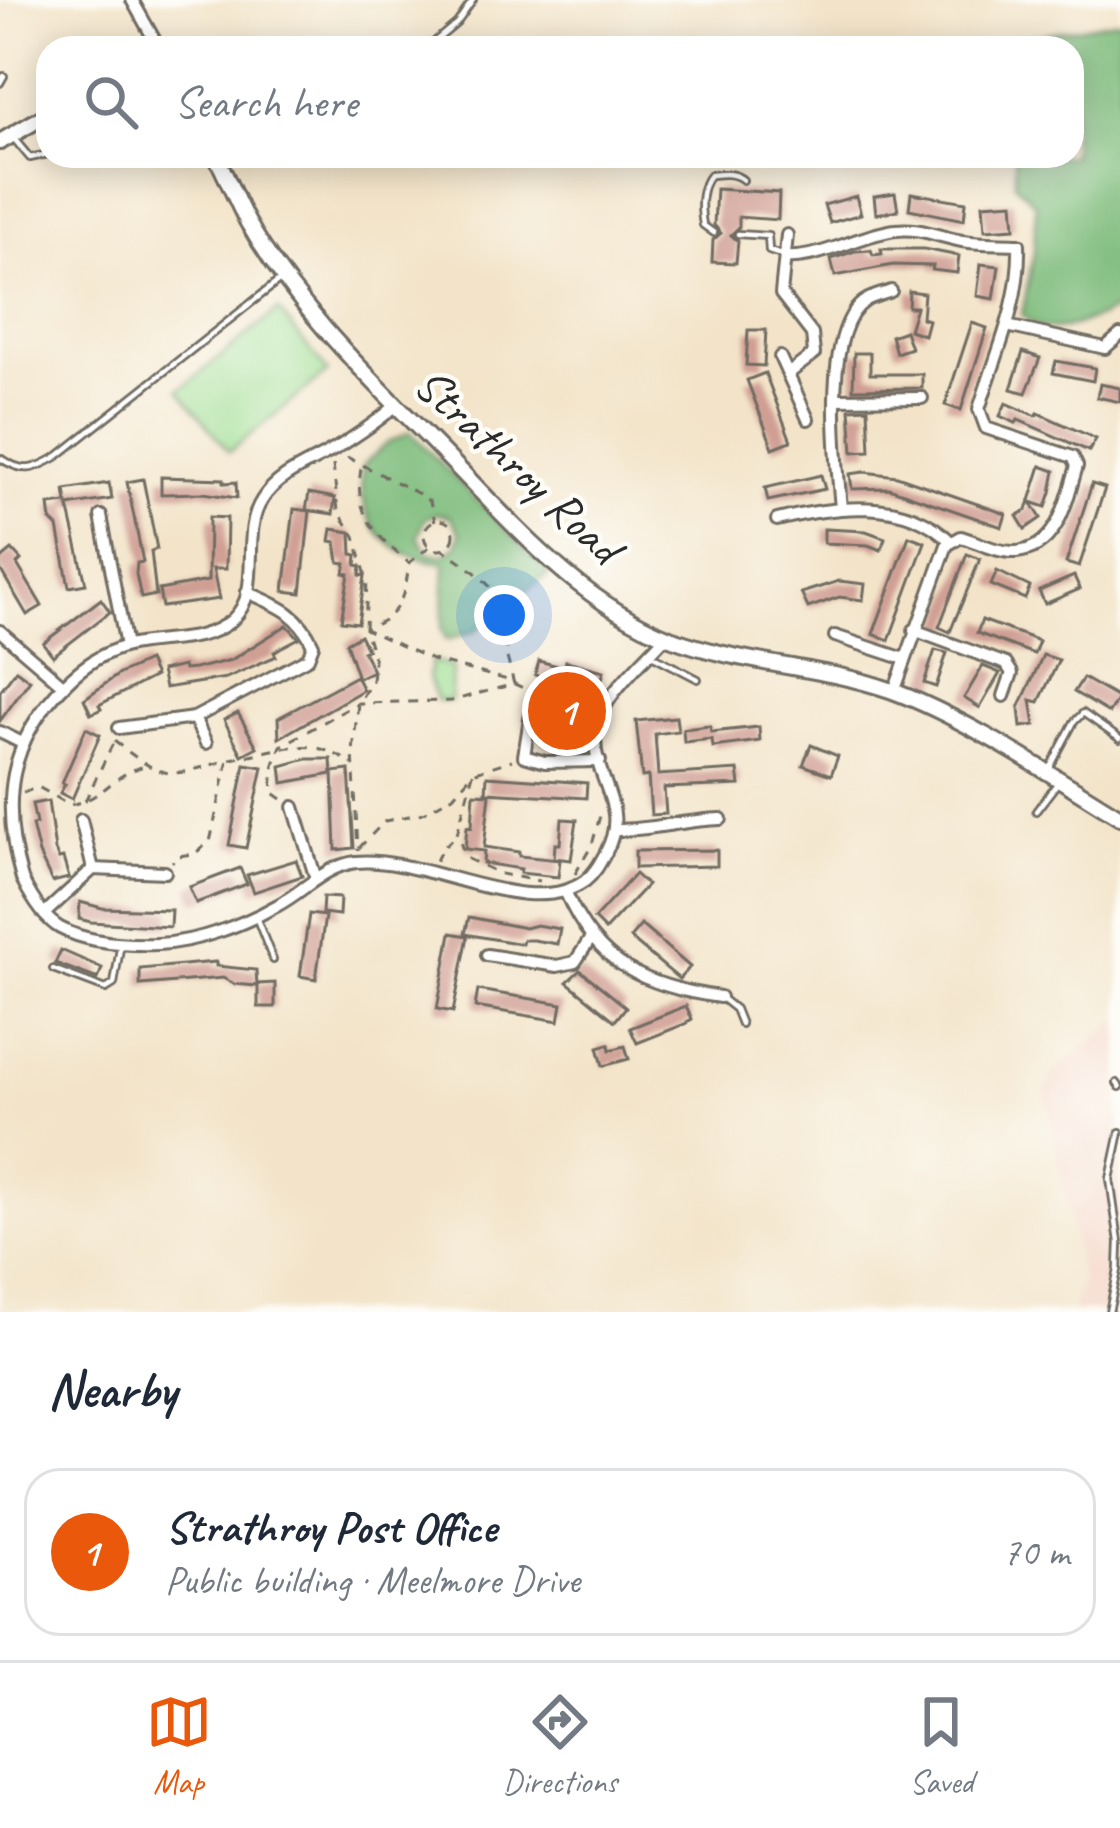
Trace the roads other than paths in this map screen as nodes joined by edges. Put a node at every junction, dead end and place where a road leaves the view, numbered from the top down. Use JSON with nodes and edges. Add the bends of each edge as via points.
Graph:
{"nodes":[{"id":1,"x":133,"y":0,"type":"edge"},
{"id":2,"x":472,"y":0,"type":"edge"},
{"id":3,"x":152,"y":36,"type":"edge"},
{"id":4,"x":441,"y":36,"type":"edge"},
{"id":5,"x":36,"y":121,"type":"edge"},
{"id":6,"x":6,"y":138,"type":"edge"},
{"id":7,"x":36,"y":157,"type":"edge"},
{"id":8,"x":222,"y":168,"type":"edge"},
{"id":9,"x":743,"y":180,"type":"dead end"},
{"id":10,"x":714,"y":232,"type":"dead end"},
{"id":11,"x":738,"y":234,"type":"dead end"},
{"id":12,"x":787,"y":235,"type":"dead end"},
{"id":13,"x":785,"y":257,"type":"junction"},
{"id":14,"x":288,"y":282,"type":"junction"},
{"id":15,"x":892,"y":290,"type":"dead end"},
{"id":16,"x":1007,"y":326,"type":"junction"},
{"id":17,"x":1120,"y":335,"type":"edge"},
{"id":18,"x":781,"y":357,"type":"dead end"},
{"id":19,"x":788,"y":374,"type":"junction"},
{"id":20,"x":922,"y":398,"type":"dead end"},
{"id":21,"x":837,"y":399,"type":"junction"},
{"id":22,"x":394,"y":407,"type":"junction"},
{"id":23,"x":808,"y":419,"type":"dead end"},
{"id":24,"x":0,"y":458,"type":"edge"},
{"id":25,"x":841,"y":508,"type":"junction"},
{"id":26,"x":101,"y":516,"type":"dead end"},
{"id":27,"x":777,"y":520,"type":"dead end"},
{"id":28,"x":950,"y":541,"type":"junction"},
{"id":29,"x":247,"y":592,"type":"junction"},
{"id":30,"x":914,"y":630,"type":"junction"},
{"id":31,"x":0,"y":631,"type":"edge"},
{"id":32,"x":835,"y":636,"type":"dead end"},
{"id":33,"x":665,"y":637,"type":"junction"},
{"id":34,"x":126,"y":646,"type":"junction"},
{"id":35,"x":650,"y":654,"type":"junction"},
{"id":36,"x":905,"y":659,"type":"junction"},
{"id":37,"x":698,"y":679,"type":"dead end"},
{"id":38,"x":63,"y":685,"type":"junction"},
{"id":39,"x":894,"y":692,"type":"junction"},
{"id":40,"x":539,"y":696,"type":"road end"},
{"id":41,"x":1004,"y":696,"type":"dead end"},
{"id":42,"x":194,"y":718,"type":"junction"},
{"id":43,"x":0,"y":732,"type":"edge"},
{"id":44,"x":117,"y":735,"type":"road end"},
{"id":45,"x":1120,"y":739,"type":"edge"},
{"id":46,"x":20,"y":742,"type":"junction"},
{"id":47,"x":206,"y":743,"type":"dead end"},
{"id":48,"x":600,"y":761,"type":"junction"},
{"id":49,"x":1052,"y":777,"type":"junction"},
{"id":50,"x":294,"y":807,"type":"road end"},
{"id":51,"x":1036,"y":811,"type":"dead end"},
{"id":52,"x":1120,"y":817,"type":"edge"},
{"id":53,"x":721,"y":819,"type":"dead end"},
{"id":54,"x":81,"y":820,"type":"dead end"},
{"id":55,"x":616,"y":830,"type":"junction"},
{"id":56,"x":93,"y":869,"type":"junction"},
{"id":57,"x":165,"y":872,"type":"road end"},
{"id":58,"x":316,"y":879,"type":"junction"},
{"id":59,"x":566,"y":893,"type":"junction"},
{"id":60,"x":44,"y":914,"type":"junction"},
{"id":61,"x":256,"y":917,"type":"junction"},
{"id":62,"x":591,"y":938,"type":"junction"},
{"id":63,"x":120,"y":942,"type":"junction"},
{"id":64,"x":268,"y":947,"type":"junction"},
{"id":65,"x":256,"y":952,"type":"dead end"},
{"id":66,"x":487,"y":955,"type":"dead end"},
{"id":67,"x":273,"y":960,"type":"dead end"},
{"id":68,"x":53,"y":970,"type":"dead end"},
{"id":69,"x":720,"y":997,"type":"joint"},
{"id":70,"x":741,"y":1024,"type":"dead end"},
{"id":71,"x":1120,"y":1132,"type":"edge"},
{"id":72,"x":1109,"y":1312,"type":"edge"}],
"edges":[{"from":1,"to":3,"type":"street"},
{"from":2,"to":4,"type":"lane"},
{"from":5,"to":6,"type":"street"},
{"from":6,"to":7,"type":"lane"},
{"from":8,"to":14,"type":"street","name":"Strathroy Road"},
{"from":9,"to":10,"type":"lane","via":[[719,174],[705,182],[700,209]]},
{"from":11,"to":13,"type":"lane","via":[[768,236],[770,251]]},
{"from":12,"to":13,"type":"street"},
{"from":13,"to":16,"type":"street","via":[[895,230],[1019,244]]},
{"from":13,"to":19,"type":"street","via":[[781,294],[812,334],[814,354]]},
{"from":14,"to":22,"type":"street","name":"Strathroy Road"},
{"from":14,"to":24,"type":"lane","via":[[58,456],[34,470]]},
{"from":15,"to":21,"type":"street","via":[[864,301],[849,319]]},
{"from":16,"to":17,"type":"street","via":[[1105,348]]},
{"from":16,"to":28,"type":"street","via":[[979,409],[986,428],[1072,457],[1077,466],[1058,523],[1040,542],[1016,552]]},
{"from":18,"to":19,"type":"street"},
{"from":19,"to":23,"type":"street"},
{"from":20,"to":21,"type":"street"},
{"from":21,"to":25,"type":"street"},
{"from":22,"to":29,"type":"street","via":[[262,499]]},
{"from":22,"to":33,"type":"street","name":"Strathroy Road","via":[[542,554]]},
{"from":25,"to":27,"type":"street"},
{"from":25,"to":28,"type":"street","via":[[904,515]]},
{"from":26,"to":34,"type":"street"},
{"from":28,"to":30,"type":"street"},
{"from":29,"to":34,"type":"street","via":[[220,628]]},
{"from":29,"to":42,"type":"street","via":[[303,622],[313,645],[308,658]]},
{"from":30,"to":36,"type":"street"},
{"from":30,"to":41,"type":"street","via":[[1006,664],[1012,673]]},
{"from":31,"to":38,"type":"street"},
{"from":32,"to":36,"type":"street"},
{"from":33,"to":35,"type":"street"},
{"from":33,"to":39,"type":"street","name":"Strathroy Road"},
{"from":34,"to":38,"type":"street"},
{"from":35,"to":37,"type":"lane"},
{"from":35,"to":48,"type":"street","via":[[602,713]]},
{"from":36,"to":39,"type":"street"},
{"from":38,"to":46,"type":"street"},
{"from":39,"to":49,"type":"street"},
{"from":40,"to":48,"type":"street","via":[[524,756]]},
{"from":42,"to":44,"type":"street"},
{"from":42,"to":47,"type":"street"},
{"from":43,"to":46,"type":"street"},
{"from":45,"to":49,"type":"lane","via":[[1083,713]]},
{"from":46,"to":60,"type":"street","via":[[4,814],[10,851]]},
{"from":48,"to":55,"type":"street"},
{"from":49,"to":51,"type":"lane"},
{"from":49,"to":52,"type":"street"},
{"from":50,"to":58,"type":"street"},
{"from":53,"to":55,"type":"street"},
{"from":54,"to":56,"type":"street"},
{"from":55,"to":59,"type":"street","via":[[599,866]]},
{"from":56,"to":57,"type":"street"},
{"from":56,"to":60,"type":"street"},
{"from":58,"to":59,"type":"street","via":[[358,856],[507,892]]},
{"from":58,"to":61,"type":"street"},
{"from":59,"to":62,"type":"street"},
{"from":60,"to":63,"type":"street","via":[[60,928]]},
{"from":61,"to":63,"type":"street","via":[[162,944]]},
{"from":61,"to":64,"type":"lane"},
{"from":62,"to":66,"type":"street","via":[[575,962],[557,966]]},
{"from":62,"to":69,"type":"street","via":[[641,979]]},
{"from":63,"to":68,"type":"lane","via":[[114,984],[106,989]]},
{"from":64,"to":65,"type":"lane"},
{"from":64,"to":67,"type":"lane"},
{"from":69,"to":70,"type":"lane"},
{"from":71,"to":72,"type":"lane","via":[[1110,1179],[1119,1242]]}]}
